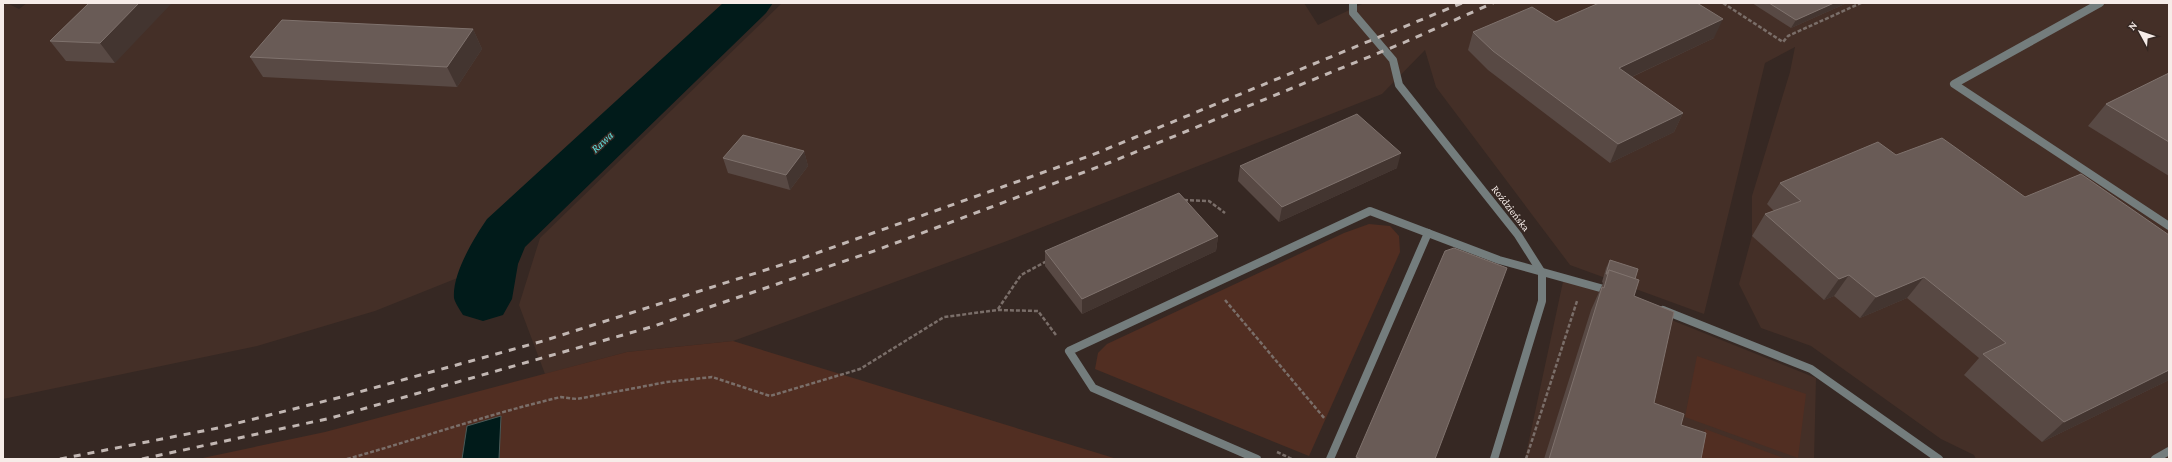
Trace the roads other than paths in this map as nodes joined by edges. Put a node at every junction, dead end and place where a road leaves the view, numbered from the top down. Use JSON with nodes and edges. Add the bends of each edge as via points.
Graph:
{"nodes":[{"id":1,"x":1353,"y":3,"type":"edge"},
{"id":2,"x":2100,"y":3,"type":"edge"},
{"id":3,"x":2169,"y":226,"type":"edge"},
{"id":4,"x":1428,"y":233,"type":"junction"},
{"id":5,"x":1542,"y":273,"type":"junction"},
{"id":6,"x":1619,"y":294,"type":"edge"},
{"id":7,"x":1655,"y":307,"type":"edge"},
{"id":8,"x":2169,"y":451,"type":"edge"},
{"id":9,"x":1257,"y":459,"type":"edge"},
{"id":10,"x":1330,"y":459,"type":"edge"},
{"id":11,"x":1494,"y":459,"type":"edge"},
{"id":12,"x":1939,"y":459,"type":"edge"},
{"id":13,"x":2155,"y":459,"type":"edge"}],
"edges":[{"from":1,"to":5,"type":"street","name":"Roździeńska","via":[[1353,13],[1393,60],[1399,85],[1518,235]]},
{"from":2,"to":3,"type":"street","via":[[1954,84]]},
{"from":4,"to":5,"type":"street"},
{"from":4,"to":9,"type":"street","via":[[1370,211],[1069,351],[1093,388]]},
{"from":4,"to":10,"type":"street"},
{"from":5,"to":6,"type":"street","via":[[1583,281]]},
{"from":5,"to":11,"type":"street","via":[[1542,301]]},
{"from":7,"to":12,"type":"street","via":[[1811,369]]},
{"from":8,"to":13,"type":"street"}]}
